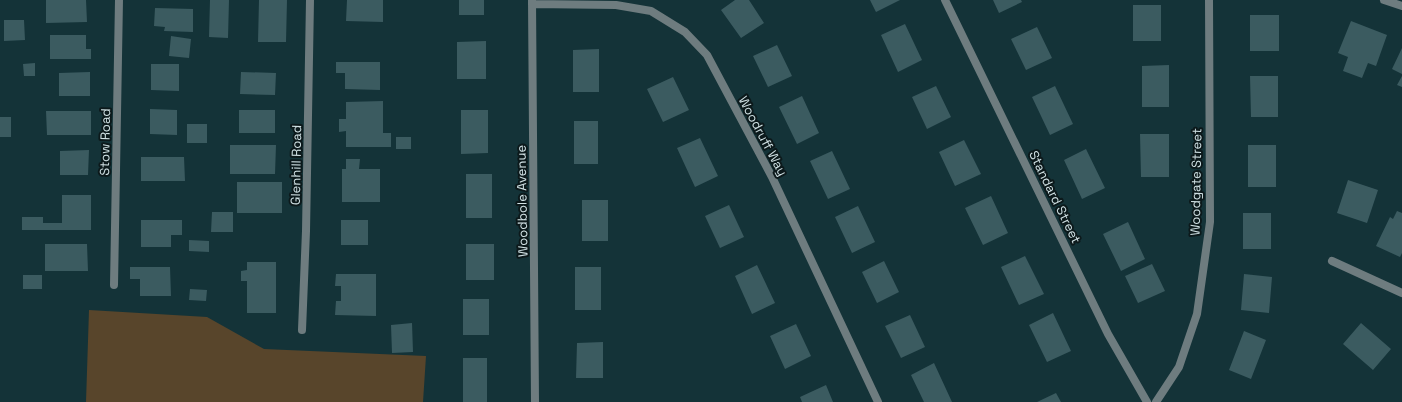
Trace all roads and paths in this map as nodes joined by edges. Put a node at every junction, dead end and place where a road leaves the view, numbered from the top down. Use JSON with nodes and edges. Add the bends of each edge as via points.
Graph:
{"nodes":[{"id":1,"x":119,"y":0,"type":"edge"},
{"id":2,"x":310,"y":0,"type":"edge"},
{"id":3,"x":945,"y":0,"type":"edge"},
{"id":4,"x":1210,"y":0,"type":"edge"},
{"id":5,"x":1384,"y":0,"type":"edge"},
{"id":6,"x":532,"y":2,"type":"edge"},
{"id":7,"x":1402,"y":6,"type":"edge"},
{"id":8,"x":1332,"y":261,"type":"dead end"},
{"id":9,"x":114,"y":285,"type":"dead end"},
{"id":10,"x":1402,"y":293,"type":"edge"},
{"id":11,"x":302,"y":330,"type":"dead end"},
{"id":12,"x":535,"y":402,"type":"edge"},
{"id":13,"x":878,"y":402,"type":"edge"},
{"id":14,"x":1147,"y":402,"type":"edge"},
{"id":15,"x":1156,"y":402,"type":"edge"}],
"edges":[{"from":1,"to":9,"type":"street","name":"Stow Road"},
{"from":2,"to":11,"type":"street","name":"Glenhill Road"},
{"from":3,"to":14,"type":"street","name":"Standard Street","via":[[1108,334]]},
{"from":4,"to":15,"type":"street","name":"Woodgate Street","via":[[1210,222],[1197,314],[1179,367]]},
{"from":5,"to":7,"type":"street"},
{"from":6,"to":12,"type":"street","name":"Woodbole Avenue"},
{"from":6,"to":13,"type":"street","name":"Woodruff Way","via":[[616,5],[651,11],[685,32],[707,55],[772,177]]},
{"from":8,"to":10,"type":"street"}]}
